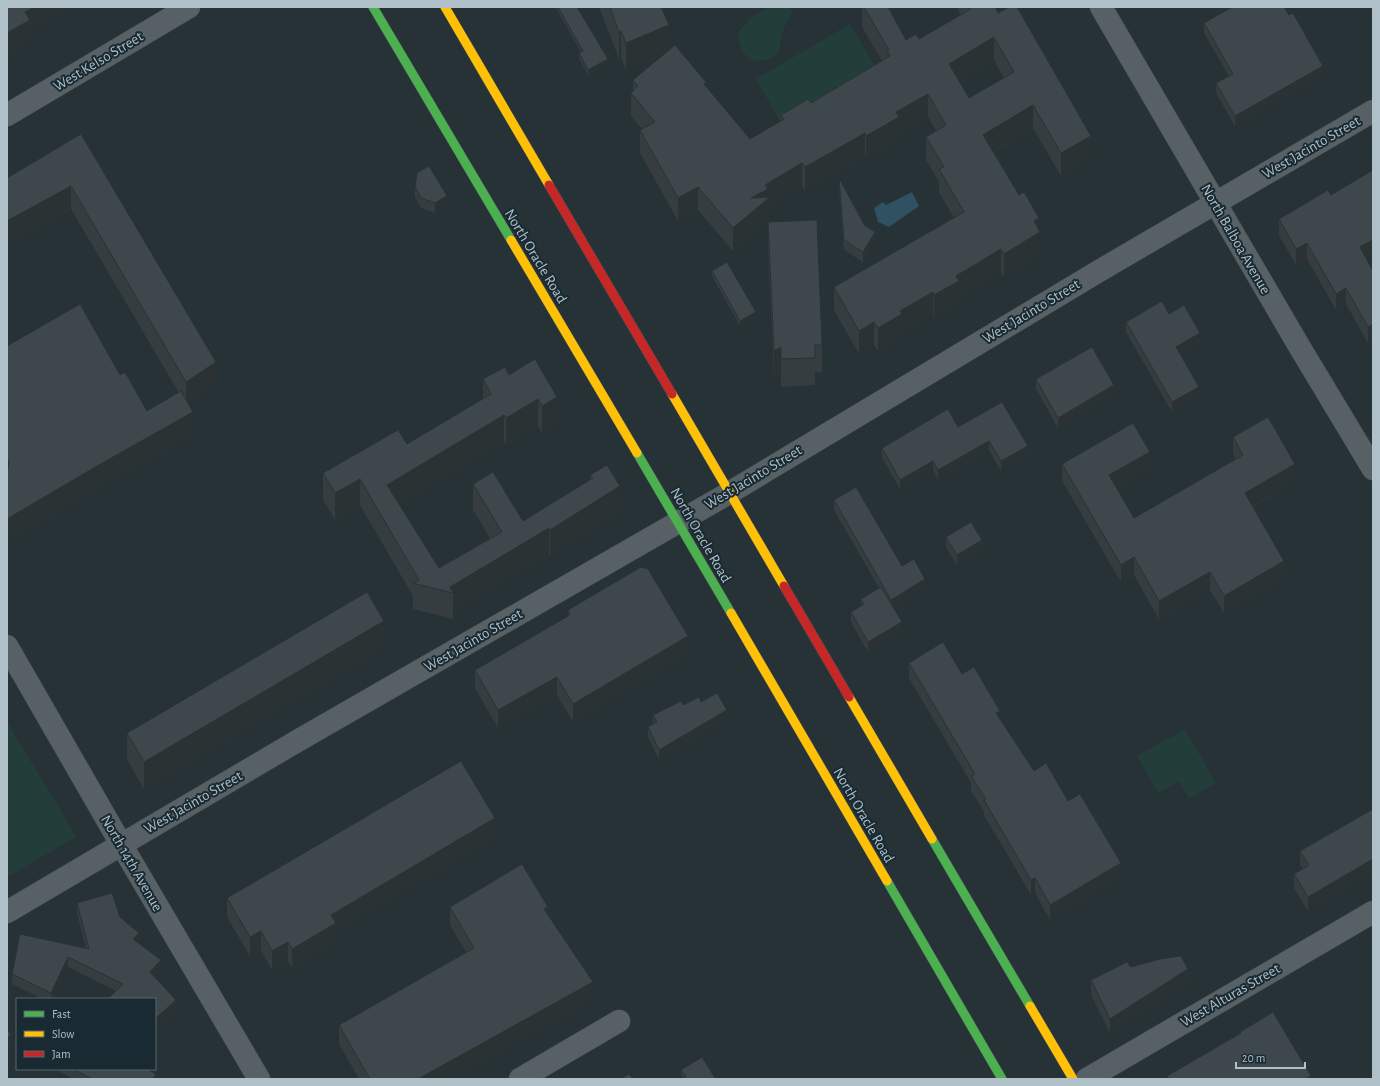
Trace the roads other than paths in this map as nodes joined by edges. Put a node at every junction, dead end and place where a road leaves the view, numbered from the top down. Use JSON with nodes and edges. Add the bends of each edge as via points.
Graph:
{"nodes":[{"id":1,"x":189,"y":7,"type":"edge"},
{"id":2,"x":373,"y":7,"type":"edge"},
{"id":3,"x":445,"y":7,"type":"edge"},
{"id":4,"x":1101,"y":7,"type":"edge"},
{"id":5,"x":1373,"y":111,"type":"edge"},
{"id":6,"x":7,"y":115,"type":"edge"},
{"id":7,"x":1215,"y":203,"type":"junction"},
{"id":8,"x":1373,"y":469,"type":"edge"},
{"id":9,"x":730,"y":492,"type":"junction"},
{"id":10,"x":678,"y":522,"type":"junction"},
{"id":11,"x":7,"y":646,"type":"edge"},
{"id":12,"x":121,"y":844,"type":"junction"},
{"id":13,"x":7,"y":912,"type":"edge"},
{"id":14,"x":1373,"y":912,"type":"edge"},
{"id":15,"x":619,"y":1021,"type":"dead end"},
{"id":16,"x":259,"y":1079,"type":"edge"},
{"id":17,"x":520,"y":1079,"type":"edge"},
{"id":18,"x":1002,"y":1079,"type":"edge"},
{"id":19,"x":1073,"y":1079,"type":"edge"},
{"id":20,"x":1087,"y":1079,"type":"edge"}],
"edges":[{"from":1,"to":6,"type":"street","name":"West Kelso Street"},
{"from":2,"to":10,"type":"main road","name":"North Oracle Road"},
{"from":3,"to":9,"type":"main road"},
{"from":4,"to":7,"type":"street","name":"North Balboa Avenue"},
{"from":5,"to":7,"type":"street","name":"West Jacinto Street"},
{"from":7,"to":8,"type":"street","name":"North Balboa Avenue"},
{"from":7,"to":9,"type":"street","name":"West Jacinto Street"},
{"from":9,"to":10,"type":"street","name":"West Jacinto Street"},
{"from":9,"to":19,"type":"main road"},
{"from":10,"to":12,"type":"street","name":"West Jacinto Street"},
{"from":10,"to":18,"type":"main road","name":"North Oracle Road"},
{"from":11,"to":12,"type":"street","name":"North 14th Avenue"},
{"from":12,"to":13,"type":"street","name":"West Jacinto Street"},
{"from":12,"to":16,"type":"street","name":"North 14th Avenue"},
{"from":14,"to":20,"type":"street","name":"West Alturas Street"},
{"from":15,"to":17,"type":"street"}]}
